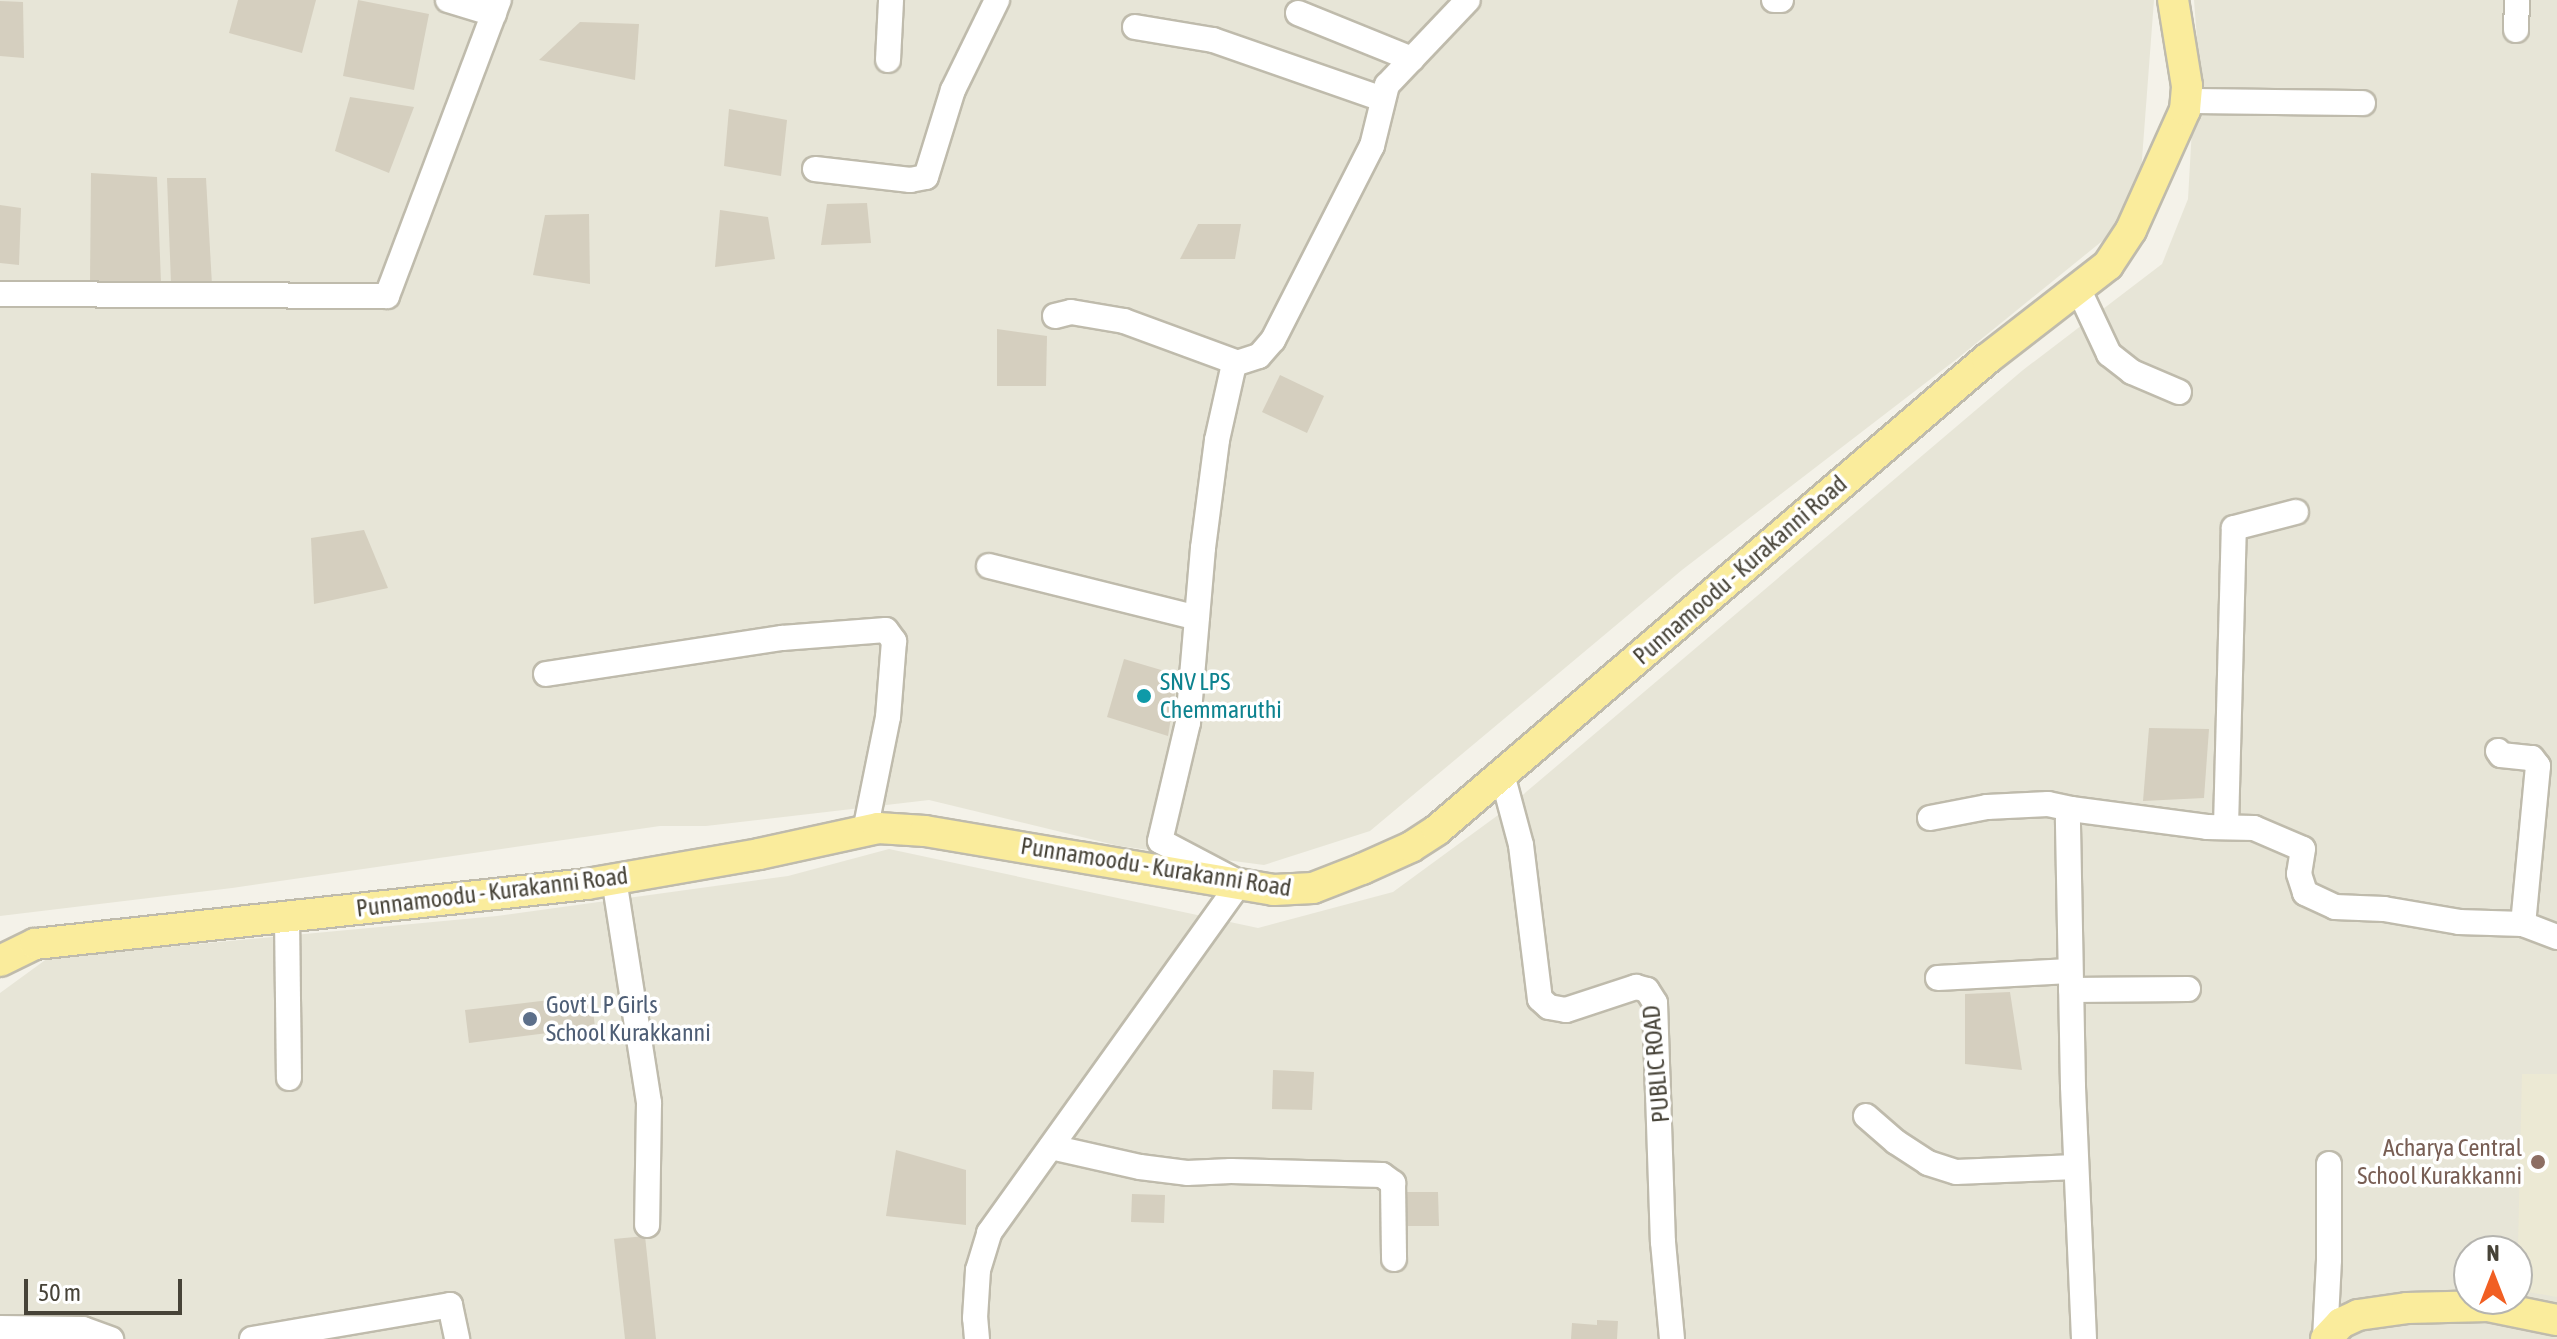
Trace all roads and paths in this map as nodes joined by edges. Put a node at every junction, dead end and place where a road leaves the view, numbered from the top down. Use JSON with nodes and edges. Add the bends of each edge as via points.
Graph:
{"nodes":[{"id":1,"x":448,"y":0,"type":"edge"},
{"id":2,"x":891,"y":0,"type":"edge"},
{"id":3,"x":997,"y":0,"type":"edge"},
{"id":4,"x":1468,"y":0,"type":"edge"},
{"id":5,"x":1774,"y":0,"type":"edge"},
{"id":6,"x":1781,"y":0,"type":"edge"},
{"id":7,"x":2173,"y":0,"type":"edge"},
{"id":8,"x":2517,"y":0,"type":"edge"},
{"id":9,"x":496,"y":7,"type":"edge"},
{"id":10,"x":1298,"y":13,"type":"dead end"},
{"id":11,"x":1135,"y":27,"type":"dead end"},
{"id":12,"x":2516,"y":30,"type":"dead end"},
{"id":13,"x":1412,"y":59,"type":"junction"},
{"id":14,"x":888,"y":60,"type":"dead end"},
{"id":15,"x":1382,"y":99,"type":"junction"},
{"id":16,"x":2187,"y":101,"type":"junction"},
{"id":17,"x":2363,"y":103,"type":"dead end"},
{"id":18,"x":815,"y":169,"type":"dead end"},
{"id":19,"x":2078,"y":288,"type":"junction"},
{"id":20,"x":0,"y":294,"type":"edge"},
{"id":21,"x":1055,"y":316,"type":"dead end"},
{"id":22,"x":1238,"y":363,"type":"junction"},
{"id":23,"x":2179,"y":392,"type":"dead end"},
{"id":24,"x":2296,"y":512,"type":"dead end"},
{"id":25,"x":989,"y":566,"type":"dead end"},
{"id":26,"x":1197,"y":618,"type":"junction"},
{"id":27,"x":546,"y":674,"type":"dead end"},
{"id":28,"x":2498,"y":751,"type":"dead end"},
{"id":29,"x":1502,"y":774,"type":"junction"},
{"id":30,"x":2071,"y":809,"type":"junction"},
{"id":31,"x":1930,"y":818,"type":"dead end"},
{"id":32,"x":2226,"y":827,"type":"junction"},
{"id":33,"x":865,"y":831,"type":"junction"},
{"id":34,"x":614,"y":879,"type":"junction"},
{"id":35,"x":1240,"y":883,"type":"junction"},
{"id":36,"x":287,"y":917,"type":"junction"},
{"id":37,"x":2523,"y":924,"type":"junction"},
{"id":38,"x":2557,"y":937,"type":"edge"},
{"id":39,"x":0,"y":961,"type":"edge"},
{"id":40,"x":1938,"y":978,"type":"dead end"},
{"id":41,"x":2071,"y":980,"type":"junction"},
{"id":42,"x":2188,"y":989,"type":"dead end"},
{"id":43,"x":289,"y":1078,"type":"dead end"},
{"id":44,"x":1866,"y":1116,"type":"dead end"},
{"id":45,"x":1051,"y":1147,"type":"junction"},
{"id":46,"x":2329,"y":1164,"type":"dead end"},
{"id":47,"x":2076,"y":1167,"type":"junction"},
{"id":48,"x":647,"y":1225,"type":"dead end"},
{"id":49,"x":1394,"y":1259,"type":"dead end"},
{"id":50,"x":2557,"y":1320,"type":"edge"},
{"id":51,"x":0,"y":1328,"type":"edge"},
{"id":52,"x":111,"y":1339,"type":"edge"},
{"id":53,"x":252,"y":1339,"type":"edge"},
{"id":54,"x":457,"y":1339,"type":"edge"},
{"id":55,"x":977,"y":1339,"type":"edge"},
{"id":56,"x":1672,"y":1339,"type":"edge"},
{"id":57,"x":2084,"y":1339,"type":"edge"},
{"id":58,"x":2325,"y":1339,"type":"edge"}],
"edges":[{"from":1,"to":9,"type":"street"},
{"from":2,"to":14,"type":"street"},
{"from":3,"to":18,"type":"street","via":[[953,90],[926,177],[910,180]]},
{"from":4,"to":13,"type":"street"},
{"from":5,"to":6,"type":"street"},
{"from":7,"to":16,"type":"main road"},
{"from":8,"to":12,"type":"street"},
{"from":9,"to":20,"type":"street","via":[[387,296]]},
{"from":10,"to":13,"type":"street"},
{"from":11,"to":15,"type":"street","via":[[1213,40]]},
{"from":13,"to":15,"type":"street","via":[[1387,85]]},
{"from":15,"to":22,"type":"street","via":[[1372,146],[1287,315],[1259,356]]},
{"from":16,"to":17,"type":"street"},
{"from":16,"to":19,"type":"main road","name":"Punnamoodu - Kurakanni Road","via":[[2131,230],[2108,265]]},
{"from":19,"to":23,"type":"street","via":[[2109,354],[2132,372]]},
{"from":19,"to":29,"type":"main road","name":"Punnamoodu - Kurakanni Road","via":[[1987,359]]},
{"from":21,"to":22,"type":"street","via":[[1071,312],[1124,321]]},
{"from":22,"to":26,"type":"street","via":[[1217,440]]},
{"from":24,"to":32,"type":"street","via":[[2234,528]]},
{"from":25,"to":26,"type":"street"},
{"from":26,"to":35,"type":"street","via":[[1188,723],[1160,841]]},
{"from":27,"to":33,"type":"street","via":[[782,638],[886,630],[894,641],[888,717]]},
{"from":28,"to":37,"type":"street","via":[[2532,758],[2538,766]]},
{"from":29,"to":35,"type":"main road","name":"Punnamoodu - Kurakanni Road","via":[[1428,837],[1362,869],[1301,890]]},
{"from":29,"to":56,"type":"street","name":"PUBLIC ROAD","via":[[1521,845],[1540,999],[1553,1009],[1566,1010],[1636,987],[1647,990],[1655,1003]]},
{"from":30,"to":31,"type":"street","via":[[2048,804],[1987,807]]},
{"from":30,"to":32,"type":"street"},
{"from":30,"to":41,"type":"street"},
{"from":32,"to":37,"type":"street","via":[[2254,828],[2303,849],[2299,874],[2305,893],[2335,907]]},
{"from":33,"to":34,"type":"main road","name":"Punnamoodu - Kurakanni Road"},
{"from":33,"to":35,"type":"main road","name":"Punnamoodu - Kurakanni Road","via":[[925,831]]},
{"from":34,"to":36,"type":"main road","name":"Punnamoodu - Kurakanni Road"},
{"from":34,"to":48,"type":"street","via":[[649,1103]]},
{"from":35,"to":45,"type":"street"},
{"from":36,"to":39,"type":"main road","name":"Punnamoodu - Kurakanni Road","via":[[35,944]]},
{"from":36,"to":43,"type":"street"},
{"from":37,"to":38,"type":"street"},
{"from":40,"to":41,"type":"street"},
{"from":41,"to":42,"type":"street"},
{"from":41,"to":47,"type":"street"},
{"from":44,"to":47,"type":"street","via":[[1928,1163],[1956,1172]]},
{"from":45,"to":49,"type":"street","via":[[1187,1173],[1382,1175],[1393,1183]]},
{"from":45,"to":55,"type":"street","via":[[989,1233],[978,1270]]},
{"from":46,"to":58,"type":"street"},
{"from":47,"to":57,"type":"street"},
{"from":50,"to":58,"type":"main road","via":[[2488,1306],[2407,1308],[2358,1315]]},
{"from":51,"to":52,"type":"street","via":[[83,1329]]},
{"from":53,"to":54,"type":"street","via":[[450,1305]]}]}
